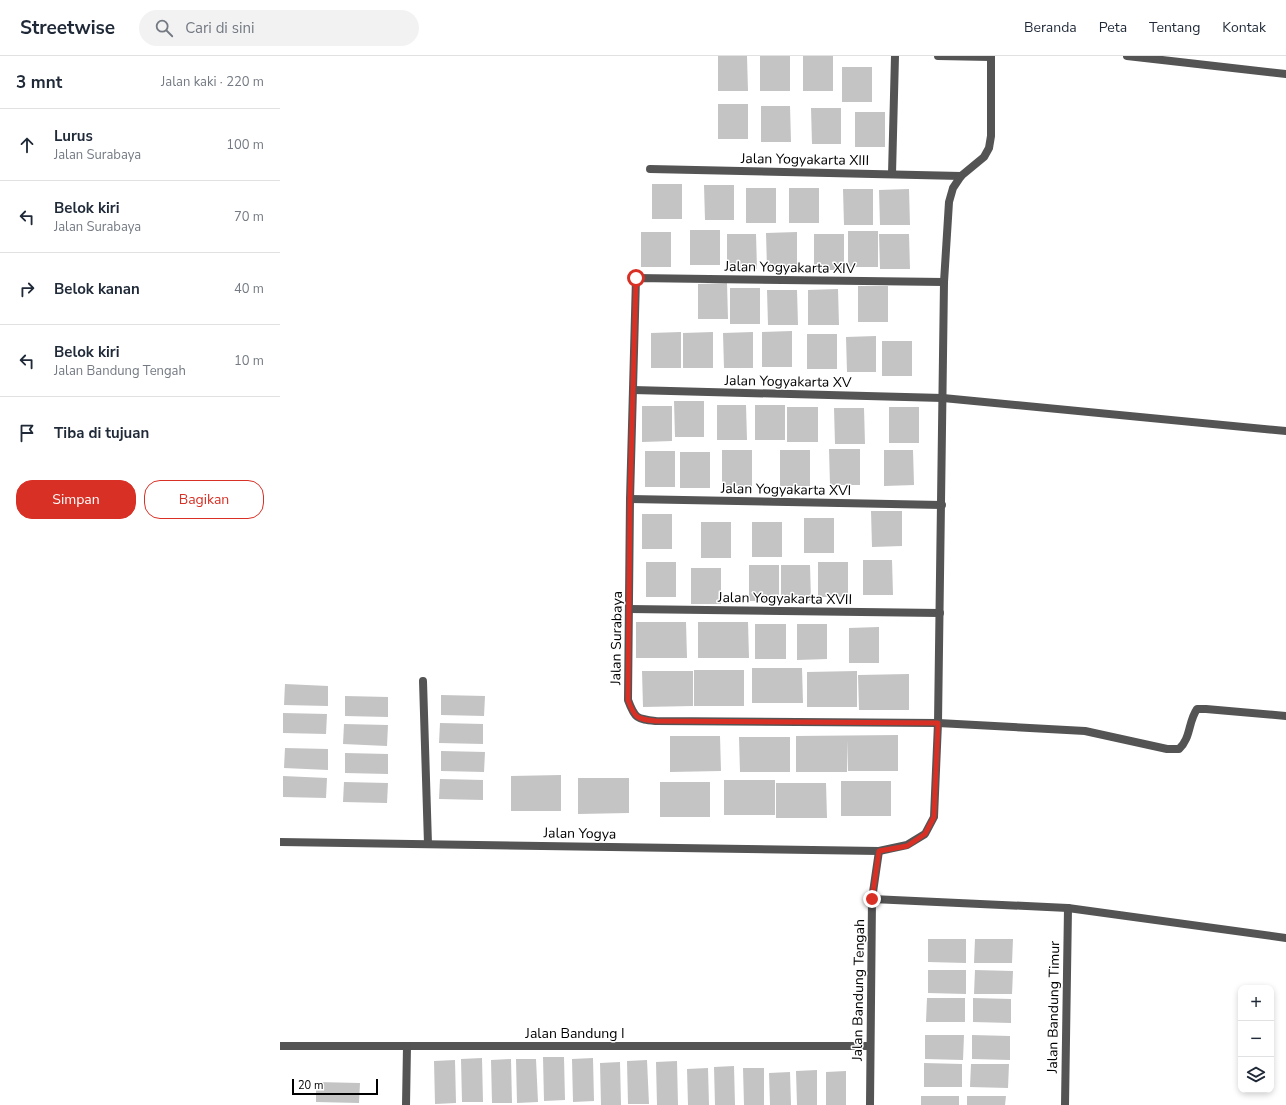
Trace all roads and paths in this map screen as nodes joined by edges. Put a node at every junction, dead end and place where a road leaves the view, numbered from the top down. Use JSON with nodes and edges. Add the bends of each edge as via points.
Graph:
{"nodes":[{"id":1,"x":895,"y":56,"type":"edge"},
{"id":2,"x":938,"y":56,"type":"edge"},
{"id":3,"x":991,"y":56,"type":"edge"},
{"id":4,"x":1127,"y":56,"type":"edge"},
{"id":5,"x":1286,"y":74,"type":"edge"},
{"id":6,"x":650,"y":169,"type":"dead end"},
{"id":7,"x":892,"y":174,"type":"junction"},
{"id":8,"x":961,"y":176,"type":"junction"},
{"id":9,"x":636,"y":278,"type":"joint"},
{"id":10,"x":944,"y":282,"type":"junction"},
{"id":11,"x":633,"y":390,"type":"junction"},
{"id":12,"x":943,"y":398,"type":"junction"},
{"id":13,"x":1286,"y":431,"type":"edge"},
{"id":14,"x":630,"y":499,"type":"junction"},
{"id":15,"x":942,"y":505,"type":"junction"},
{"id":16,"x":630,"y":609,"type":"junction"},
{"id":17,"x":940,"y":613,"type":"junction"},
{"id":18,"x":423,"y":681,"type":"dead end"},
{"id":19,"x":1286,"y":716,"type":"edge"},
{"id":20,"x":938,"y":723,"type":"junction"},
{"id":21,"x":280,"y":842,"type":"edge"},
{"id":22,"x":428,"y":844,"type":"junction"},
{"id":23,"x":879,"y":851,"type":"junction"},
{"id":24,"x":872,"y":899,"type":"junction"},
{"id":25,"x":1068,"y":908,"type":"junction"},
{"id":26,"x":1286,"y":938,"type":"edge"},
{"id":27,"x":280,"y":1046,"type":"edge"},
{"id":28,"x":407,"y":1046,"type":"junction"},
{"id":29,"x":870,"y":1046,"type":"junction"},
{"id":30,"x":406,"y":1105,"type":"edge"},
{"id":31,"x":870,"y":1105,"type":"edge"},
{"id":32,"x":1065,"y":1105,"type":"edge"}],
"edges":[{"from":1,"to":7,"type":"street"},
{"from":2,"to":3,"type":"street"},
{"from":3,"to":8,"type":"street","via":[[989,148],[984,156]]},
{"from":4,"to":5,"type":"street"},
{"from":6,"to":7,"type":"street","name":"Jalan Yogyakarta XIII"},
{"from":7,"to":8,"type":"street","name":"Jalan Yogyakarta XIII"},
{"from":8,"to":10,"type":"street","name":"Jalan Yogya","via":[[953,188],[949,202]]},
{"from":9,"to":10,"type":"street","name":"Jalan Yogyakarta XIV"},
{"from":9,"to":11,"type":"street","name":"Jalan Surabaya"},
{"from":10,"to":12,"type":"street","name":"Jalan Yogya"},
{"from":11,"to":12,"type":"street","name":"Jalan Yogyakarta XV"},
{"from":11,"to":14,"type":"street","name":"Jalan Surabaya"},
{"from":12,"to":13,"type":"street","name":"Jalan Yogyakarta XV"},
{"from":12,"to":15,"type":"street","name":"Jalan Yogya"},
{"from":14,"to":15,"type":"street","name":"Jalan Yogyakarta XVI"},
{"from":14,"to":16,"type":"street","name":"Jalan Surabaya"},
{"from":15,"to":17,"type":"street","name":"Jalan Yogya"},
{"from":16,"to":17,"type":"street","name":"Jalan Yogyakarta XVII"},
{"from":16,"to":20,"type":"street","name":"Jalan Surabaya","via":[[628,700],[632,713],[641,720]]},
{"from":17,"to":20,"type":"street","name":"Jalan Yogya"},
{"from":18,"to":22,"type":"street"},
{"from":19,"to":20,"type":"street","name":"Jalan Surabaya","via":[[1197,709],[1186,743],[1179,749],[1167,749],[1085,730]]},
{"from":20,"to":23,"type":"street","name":"Jalan Yogya","via":[[934,817],[925,834],[907,846]]},
{"from":21,"to":22,"type":"street","name":"Jalan Yogya"},
{"from":22,"to":23,"type":"street","name":"Jalan Yogya"},
{"from":23,"to":24,"type":"street","name":"Jalan Bandung Tengah"},
{"from":24,"to":25,"type":"street"},
{"from":24,"to":29,"type":"street","name":"Jalan Bandung Tengah"},
{"from":25,"to":26,"type":"street"},
{"from":25,"to":32,"type":"street","name":"Jalan Bandung Timur"},
{"from":27,"to":28,"type":"street","name":"Jalan Bandung I"},
{"from":28,"to":29,"type":"street","name":"Jalan Bandung I"},
{"from":28,"to":30,"type":"street"},
{"from":29,"to":31,"type":"street","name":"Jalan Bandung Tengah"}]}
